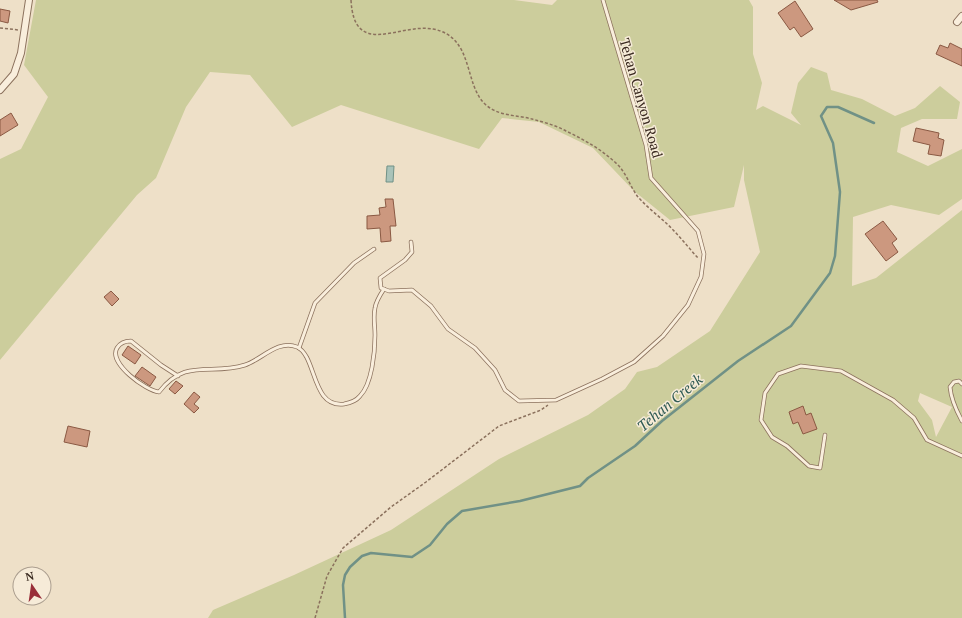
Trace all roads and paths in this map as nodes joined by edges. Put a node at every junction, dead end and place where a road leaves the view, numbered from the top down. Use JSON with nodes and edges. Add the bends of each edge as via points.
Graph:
{"nodes":[{"id":1,"x":29,"y":0,"type":"edge"},
{"id":2,"x":351,"y":0,"type":"edge"},
{"id":3,"x":603,"y":0,"type":"edge"},
{"id":4,"x":962,"y":16,"type":"edge"},
{"id":5,"x":957,"y":22,"type":"dead end"},
{"id":6,"x":0,"y":28,"type":"edge"},
{"id":7,"x":24,"y":31,"type":"junction"},
{"id":8,"x":0,"y":90,"type":"edge"},
{"id":9,"x":411,"y":242,"type":"dead end"},
{"id":10,"x":374,"y":250,"type":"dead end"},
{"id":11,"x":703,"y":264,"type":"junction"},
{"id":12,"x":384,"y":289,"type":"junction"},
{"id":13,"x":299,"y":348,"type":"junction"},
{"id":14,"x":178,"y":376,"type":"junction"},
{"id":15,"x":962,"y":384,"type":"edge"},
{"id":16,"x":556,"y":400,"type":"junction"},
{"id":17,"x":962,"y":421,"type":"edge"},
{"id":18,"x":825,"y":434,"type":"dead end"},
{"id":19,"x":962,"y":456,"type":"edge"},
{"id":20,"x":315,"y":618,"type":"edge"}],
"edges":[{"from":1,"to":7,"type":"street"},
{"from":2,"to":11,"type":"path","via":[[357,26],[373,35],[423,28],[442,31],[449,36],[462,51],[474,86],[485,104],[498,112],[565,130],[594,146],[619,167],[638,197],[672,228]]},
{"from":3,"to":11,"type":"lane","name":"Tehan Canyon Road","via":[[646,145],[651,178],[698,231],[704,254]]},
{"from":4,"to":5,"type":"street"},
{"from":6,"to":7,"type":"path"},
{"from":7,"to":8,"type":"street","via":[[14,74]]},
{"from":9,"to":12,"type":"lane","via":[[412,252],[406,260],[380,278],[381,288]]},
{"from":10,"to":13,"type":"lane","via":[[354,263],[315,303]]},
{"from":11,"to":16,"type":"lane","name":"Tehan Canyon Road","via":[[701,277],[688,305],[663,336],[634,362]]},
{"from":12,"to":13,"type":"lane","via":[[375,307],[375,350],[372,366],[364,391],[356,400],[335,403],[324,395],[303,351]]},
{"from":12,"to":16,"type":"lane","name":"Tehan Canyon Road","via":[[412,290],[431,306],[448,330],[475,348],[494,370],[505,390],[519,401]]},
{"from":13,"to":14,"type":"lane","via":[[288,345],[241,366],[225,369],[195,368]]},
{"from":14,"to":14,"type":"lane","via":[[168,380],[159,392],[152,390],[118,363],[116,350],[123,343],[131,341]]},
{"from":15,"to":17,"type":"lane","via":[[959,381],[954,382],[950,387],[956,411]]},
{"from":16,"to":20,"type":"path","via":[[541,410],[499,426],[391,507],[343,548],[327,576]]},
{"from":18,"to":19,"type":"lane","via":[[820,468],[809,466],[787,446],[772,437],[761,420],[764,393],[778,374],[801,366],[841,371],[893,400],[914,418],[927,440]]}]}
